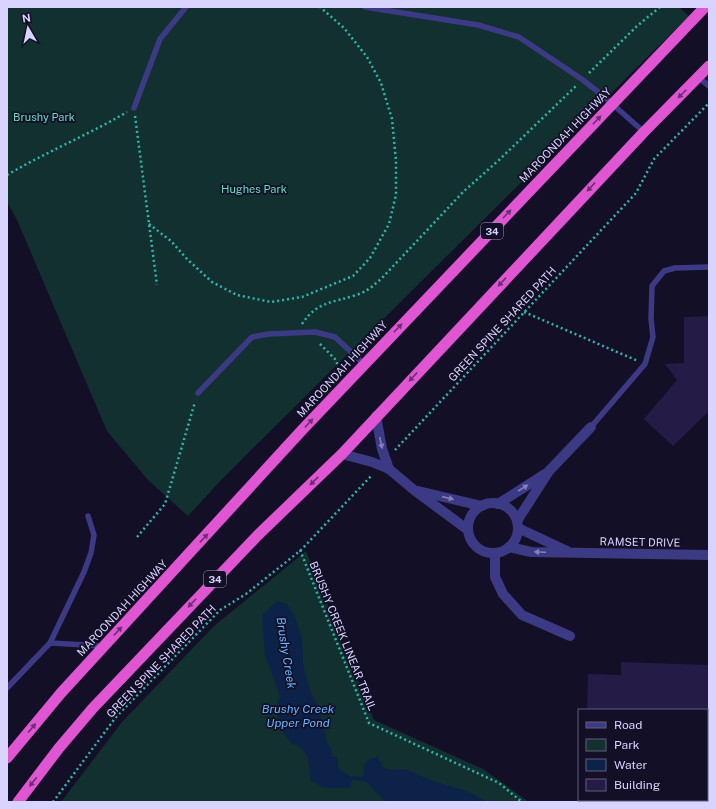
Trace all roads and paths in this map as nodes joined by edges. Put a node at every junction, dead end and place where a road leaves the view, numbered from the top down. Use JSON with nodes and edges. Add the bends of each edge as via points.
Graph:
{"nodes":[{"id":1,"x":186,"y":7,"type":"edge"},
{"id":2,"x":320,"y":7,"type":"edge"},
{"id":3,"x":365,"y":7,"type":"edge"},
{"id":4,"x":660,"y":7,"type":"edge"},
{"id":5,"x":705,"y":7,"type":"edge"},
{"id":6,"x":709,"y":66,"type":"edge"},
{"id":7,"x":698,"y":78,"type":"junction"},
{"id":8,"x":583,"y":80,"type":"junction"},
{"id":9,"x":709,"y":86,"type":"edge"},
{"id":10,"x":709,"y":103,"type":"edge"},
{"id":11,"x":612,"y":104,"type":"junction"},
{"id":12,"x":134,"y":108,"type":"junction"},
{"id":13,"x":644,"y":132,"type":"junction"},
{"id":14,"x":7,"y":175,"type":"edge"},
{"id":15,"x":149,"y":224,"type":"junction"},
{"id":16,"x":709,"y":267,"type":"edge"},
{"id":17,"x":158,"y":285,"type":"dead end"},
{"id":18,"x":524,"y":312,"type":"junction"},
{"id":19,"x":297,"y":333,"type":"junction"},
{"id":20,"x":314,"y":341,"type":"dead end"},
{"id":21,"x":364,"y":364,"type":"junction"},
{"id":22,"x":645,"y":364,"type":"junction"},
{"id":23,"x":320,"y":391,"type":"dead end"},
{"id":24,"x":198,"y":393,"type":"joint"},
{"id":25,"x":376,"y":416,"type":"junction"},
{"id":26,"x":591,"y":427,"type":"joint"},
{"id":27,"x":342,"y":454,"type":"junction"},
{"id":28,"x":385,"y":465,"type":"junction"},
{"id":29,"x":549,"y":471,"type":"junction"},
{"id":30,"x":414,"y":490,"type":"junction"},
{"id":31,"x":498,"y":504,"type":"junction"},
{"id":32,"x":482,"y":506,"type":"junction"},
{"id":33,"x":88,"y":516,"type":"dead end"},
{"id":34,"x":517,"y":524,"type":"junction"},
{"id":35,"x":468,"y":530,"type":"junction"},
{"id":36,"x":137,"y":537,"type":"dead end"},
{"id":37,"x":509,"y":548,"type":"junction"},
{"id":38,"x":301,"y":550,"type":"junction"},
{"id":39,"x":496,"y":553,"type":"junction"},
{"id":40,"x":571,"y":553,"type":"junction"},
{"id":41,"x":709,"y":555,"type":"edge"},
{"id":42,"x":570,"y":636,"type":"dead end"},
{"id":43,"x":50,"y":643,"type":"junction"},
{"id":44,"x":105,"y":646,"type":"junction"},
{"id":45,"x":7,"y":688,"type":"edge"},
{"id":46,"x":7,"y":758,"type":"edge"},
{"id":47,"x":18,"y":802,"type":"edge"},
{"id":48,"x":53,"y":802,"type":"edge"},
{"id":49,"x":522,"y":802,"type":"edge"}],
"edges":[{"from":1,"to":12,"type":"lane","via":[[160,39]]},
{"from":2,"to":15,"type":"path","via":[[344,28],[367,57],[381,83],[392,119],[396,195],[389,224],[370,258],[353,276],[302,297],[271,302],[237,294],[212,282],[171,241]]},
{"from":3,"to":8,"type":"lane","via":[[478,25],[519,37]]},
{"from":4,"to":8,"type":"path","via":[[637,26]]},
{"from":5,"to":11,"type":"highway","name":"MAROONDAH HIGHWAY","number":"34"},
{"from":6,"to":7,"type":"highway","number":"34"},
{"from":7,"to":9,"type":"lane"},
{"from":7,"to":13,"type":"highway","number":"34","one_way":true},
{"from":8,"to":11,"type":"lane"},
{"from":8,"to":19,"type":"path","via":[[464,192],[370,289],[316,308],[307,316]]},
{"from":10,"to":18,"type":"path","name":"GREEN SPINE SHARED PATH","via":[[654,159],[636,193]]},
{"from":11,"to":13,"type":"lane"},
{"from":21,"to":11,"type":"highway","name":"MAROONDAH HIGHWAY","number":"34","one_way":true},
{"from":12,"to":14,"type":"path"},
{"from":12,"to":15,"type":"path"},
{"from":13,"to":25,"type":"highway","number":"34","one_way":true},
{"from":15,"to":17,"type":"path"},
{"from":16,"to":22,"type":"lane","via":[[675,268],[664,271],[652,286],[653,337]]},
{"from":18,"to":22,"type":"path"},
{"from":18,"to":28,"type":"path","name":"GREEN SPINE SHARED PATH"},
{"from":19,"to":21,"type":"lane","via":[[315,332],[335,337]]},
{"from":19,"to":24,"type":"lane","via":[[252,337]]},
{"from":20,"to":23,"type":"path","via":[[328,351],[336,360],[338,367]]},
{"from":44,"to":21,"type":"highway","name":"MAROONDAH HIGHWAY","number":"34","one_way":true},
{"from":22,"to":26,"type":"lane"},
{"from":24,"to":36,"type":"path","via":[[165,504]]},
{"from":25,"to":27,"type":"highway","number":"34"},
{"from":25,"to":28,"type":"street","one_way":true},
{"from":26,"to":29,"type":"street"},
{"from":27,"to":28,"type":"street"},
{"from":27,"to":47,"type":"highway","number":"34","one_way":true,"via":[[258,535],[92,708]]},
{"from":28,"to":30,"type":"street"},
{"from":28,"to":38,"type":"path","name":"GREEN SPINE SHARED PATH"},
{"from":31,"to":29,"type":"street","one_way":true},
{"from":29,"to":34,"type":"street"},
{"from":30,"to":32,"type":"street","one_way":true},
{"from":30,"to":35,"type":"street"},
{"from":31,"to":32,"type":"street"},
{"from":31,"to":34,"type":"street","via":[[509,510]]},
{"from":32,"to":35,"type":"street","via":[[471,516]]},
{"from":33,"to":43,"type":"lane","via":[[94,535],[91,553]]},
{"from":34,"to":37,"type":"street","via":[[517,535]]},
{"from":34,"to":40,"type":"street","name":"RAMSET DRIVE"},
{"from":35,"to":39,"type":"street","via":[[474,545],[480,550]]},
{"from":37,"to":39,"type":"street"},
{"from":40,"to":37,"type":"street","name":"RAMSET DRIVE","one_way":true,"via":[[531,552]]},
{"from":38,"to":48,"type":"path","name":"GREEN SPINE SHARED PATH","via":[[246,594],[220,610],[116,717]]},
{"from":38,"to":49,"type":"path","name":"BRUSHY CREEK LINEAR TRAIL","via":[[369,724],[499,782]]},
{"from":39,"to":42,"type":"street","via":[[495,577],[503,594],[522,615]]},
{"from":40,"to":41,"type":"street","name":"RAMSET DRIVE"},
{"from":43,"to":44,"type":"lane"},
{"from":43,"to":45,"type":"lane"},
{"from":46,"to":44,"type":"highway","name":"MAROONDAH HIGHWAY","number":"34","one_way":true,"via":[[61,693]]}]}
